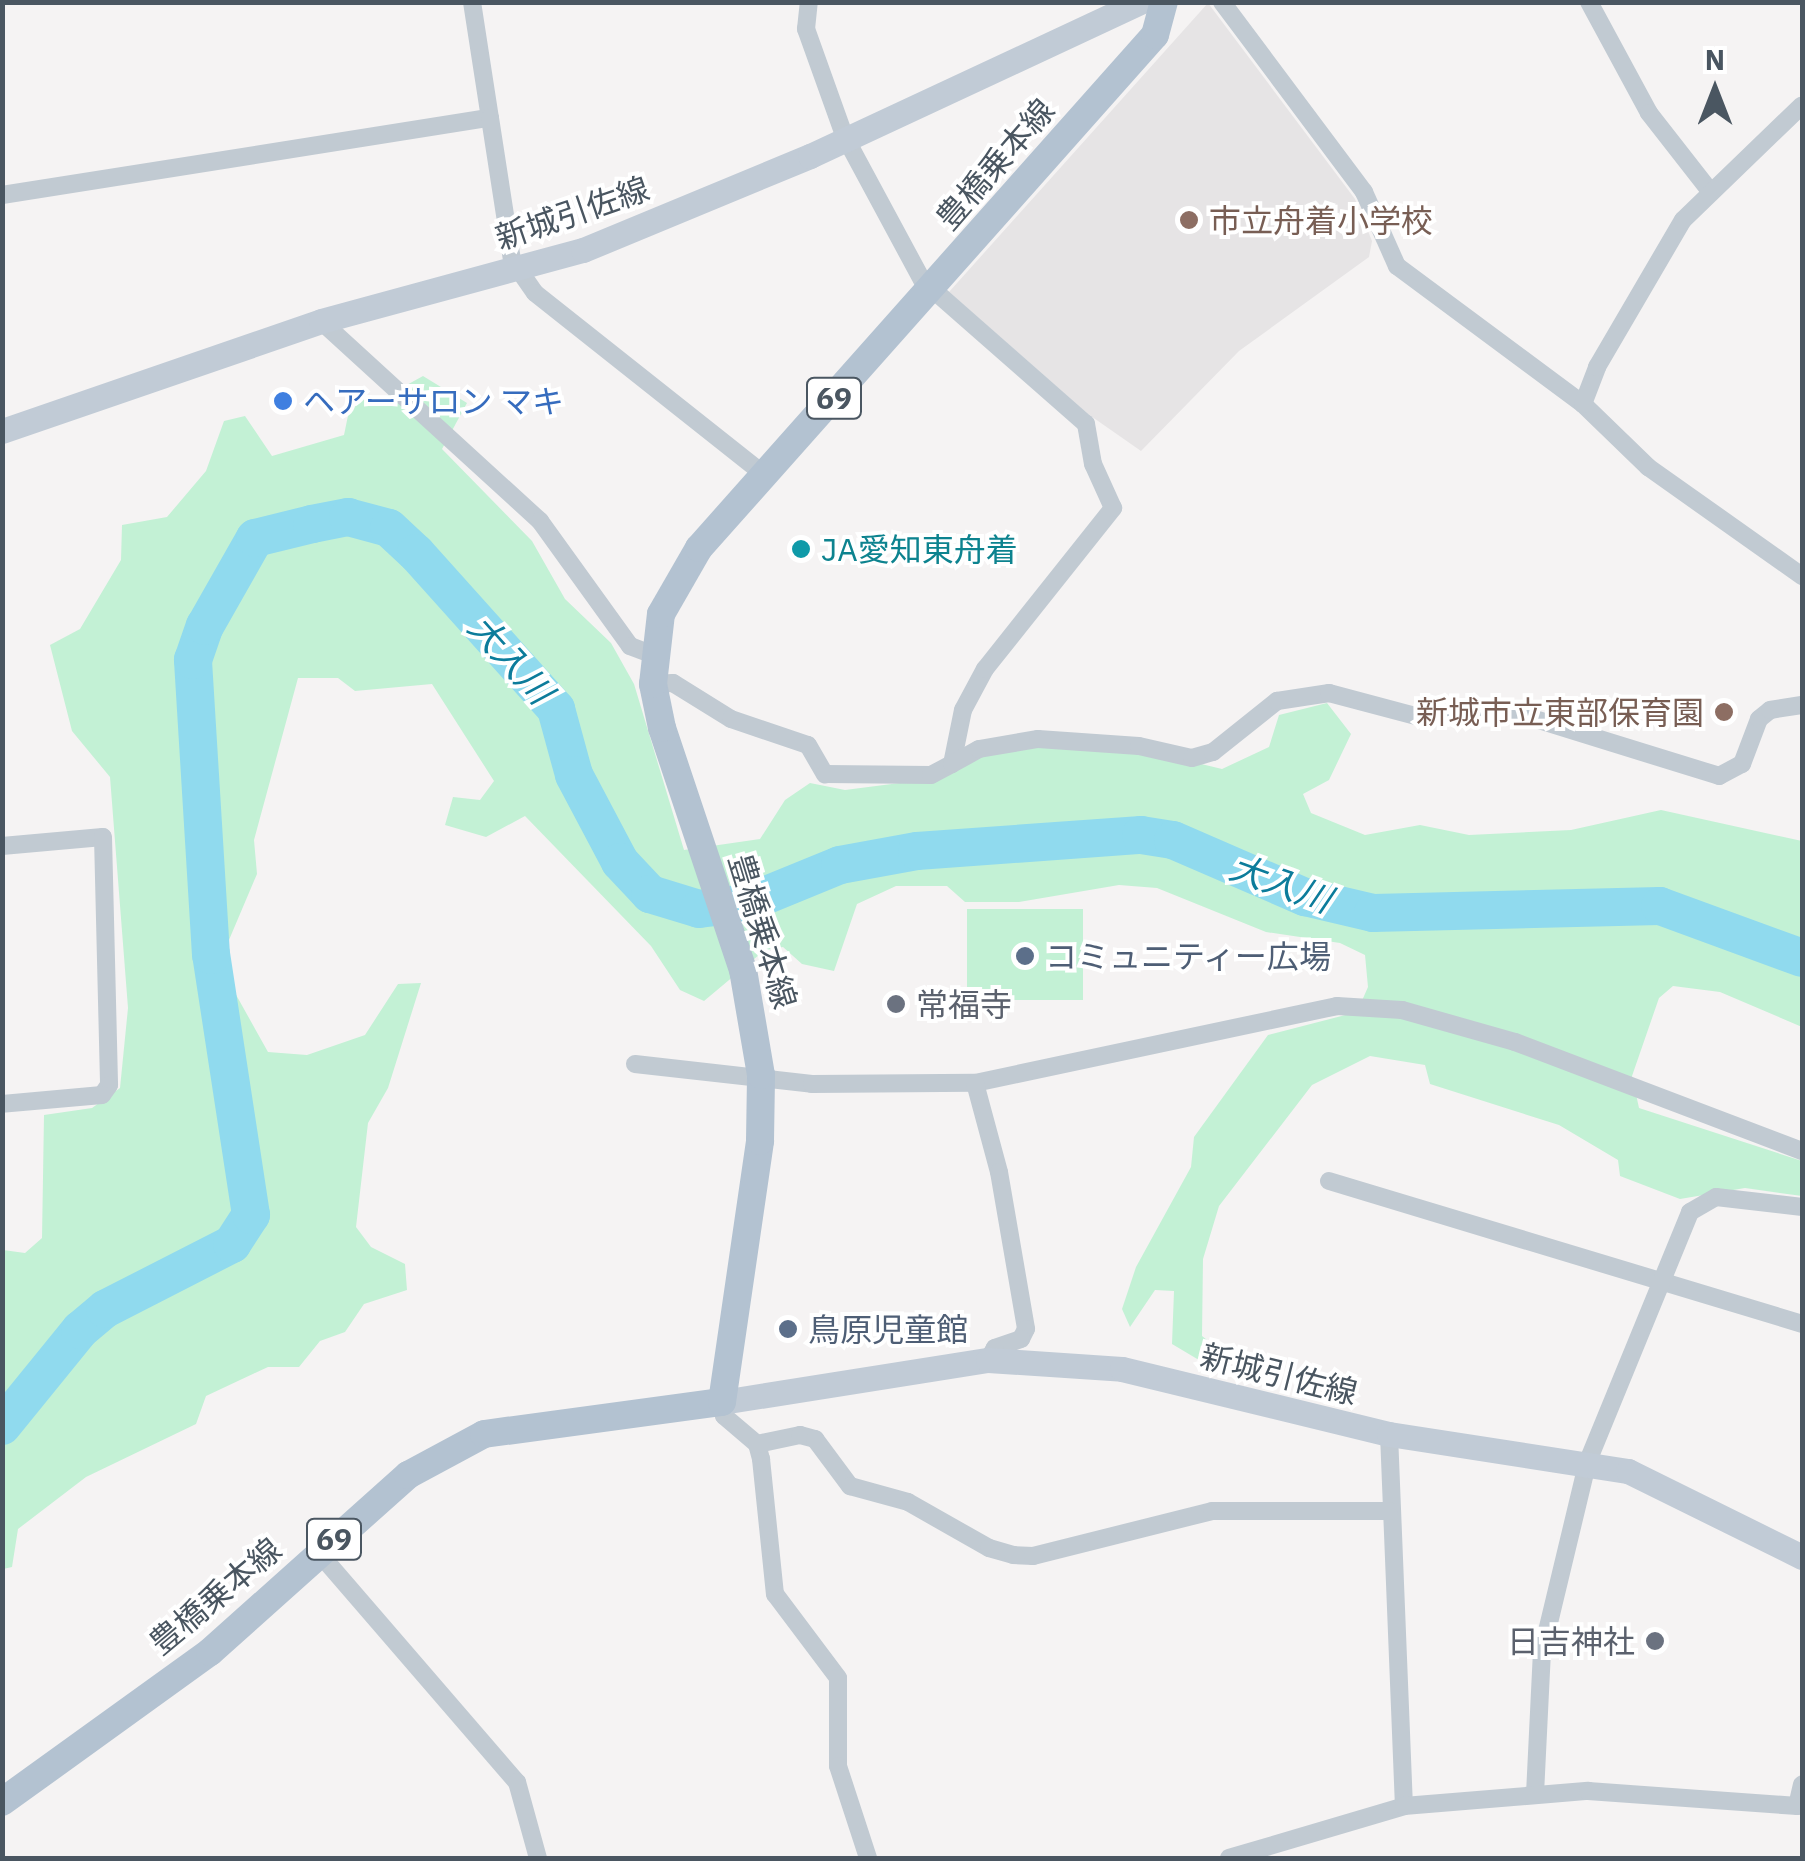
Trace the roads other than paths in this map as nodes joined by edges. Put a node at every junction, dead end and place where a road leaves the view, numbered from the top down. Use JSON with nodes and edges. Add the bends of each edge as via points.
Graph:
{"nodes":[{"id":1,"x":472,"y":2,"type":"edge"},
{"id":2,"x":809,"y":2,"type":"edge"},
{"id":3,"x":1141,"y":2,"type":"edge"},
{"id":4,"x":1164,"y":2,"type":"edge"},
{"id":5,"x":1222,"y":2,"type":"edge"},
{"id":6,"x":1589,"y":2,"type":"edge"},
{"id":7,"x":1802,"y":104,"type":"edge"},
{"id":8,"x":490,"y":118,"type":"junction"},
{"id":9,"x":846,"y":139,"type":"junction"},
{"id":10,"x":1710,"y":191,"type":"junction"},
{"id":11,"x":2,"y":195,"type":"edge"},
{"id":12,"x":516,"y":268,"type":"junction"},
{"id":13,"x":930,"y":290,"type":"junction"},
{"id":14,"x":321,"y":322,"type":"junction"},
{"id":15,"x":1583,"y":404,"type":"junction"},
{"id":16,"x":2,"y":431,"type":"edge"},
{"id":17,"x":765,"y":475,"type":"junction"},
{"id":18,"x":1802,"y":576,"type":"edge"},
{"id":19,"x":653,"y":670,"type":"junction"},
{"id":20,"x":1802,"y":705,"type":"edge"},
{"id":21,"x":952,"y":764,"type":"junction"},
{"id":22,"x":2,"y":846,"type":"edge"},
{"id":23,"x":635,"y":1064,"type":"dead end"},
{"id":24,"x":761,"y":1075,"type":"junction"},
{"id":25,"x":976,"y":1083,"type":"junction"},
{"id":26,"x":2,"y":1104,"type":"edge"},
{"id":27,"x":1802,"y":1151,"type":"edge"},
{"id":28,"x":1328,"y":1181,"type":"dead end"},
{"id":29,"x":1802,"y":1207,"type":"edge"},
{"id":30,"x":1660,"y":1283,"type":"junction"},
{"id":31,"x":1802,"y":1324,"type":"edge"},
{"id":32,"x":988,"y":1360,"type":"junction"},
{"id":33,"x":722,"y":1402,"type":"junction"},
{"id":34,"x":1389,"y":1434,"type":"junction"},
{"id":35,"x":757,"y":1444,"type":"junction"},
{"id":36,"x":1588,"y":1462,"type":"junction"},
{"id":37,"x":1389,"y":1511,"type":"junction"},
{"id":38,"x":319,"y":1552,"type":"junction"},
{"id":39,"x":1802,"y":1556,"type":"edge"},
{"id":40,"x":1802,"y":1785,"type":"edge"},
{"id":41,"x":1536,"y":1794,"type":"junction"},
{"id":42,"x":2,"y":1802,"type":"edge"},
{"id":43,"x":1404,"y":1806,"type":"junction"},
{"id":44,"x":538,"y":1858,"type":"edge"},
{"id":45,"x":868,"y":1858,"type":"edge"},
{"id":46,"x":1229,"y":1858,"type":"edge"}],
"edges":[{"from":1,"to":8,"type":"street"},
{"from":2,"to":9,"type":"street","via":[[806,29]]},
{"from":3,"to":9,"type":"main road","name":"新城引佐線"},
{"from":4,"to":13,"type":"main road","name":"豊橋乗本線","number":"69","via":[[1155,35]]},
{"from":5,"to":15,"type":"street","via":[[1364,192],[1387,255]]},
{"from":6,"to":10,"type":"street","via":[[1649,113]]},
{"from":7,"to":10,"type":"street"},
{"from":8,"to":11,"type":"street"},
{"from":8,"to":12,"type":"street"},
{"from":9,"to":12,"type":"main road","name":"新城引佐線","via":[[583,250]]},
{"from":9,"to":13,"type":"street"},
{"from":10,"to":15,"type":"street","via":[[1652,270]]},
{"from":12,"to":14,"type":"main road","name":"新城引佐線"},
{"from":12,"to":17,"type":"street","via":[[535,293]]},
{"from":13,"to":17,"type":"main road","name":"豊橋乗本線","number":"69"},
{"from":13,"to":21,"type":"street","via":[[1086,424],[1093,464],[1112,508],[985,669],[962,710]]},
{"from":14,"to":16,"type":"main road","name":"新城引佐線"},
{"from":14,"to":19,"type":"street","via":[[540,521]]},
{"from":15,"to":18,"type":"street","via":[[1648,467]]},
{"from":17,"to":19,"type":"main road","name":"豊橋乗本線","number":"69","via":[[680,573],[661,614]]},
{"from":19,"to":21,"type":"street","via":[[730,719],[808,745],[825,774],[931,775]]},
{"from":19,"to":24,"type":"main road","name":"豊橋乗本線","number":"69","via":[[743,970]]},
{"from":20,"to":21,"type":"street","via":[[1770,710],[1759,719],[1742,764],[1719,776],[1498,710],[1420,717],[1330,693],[1277,702],[1213,752],[1192,758],[1140,746],[1038,739],[980,749]]},
{"from":22,"to":26,"type":"street","via":[[103,837],[109,1086],[102,1095]]},
{"from":23,"to":24,"type":"street"},
{"from":24,"to":25,"type":"street","via":[[812,1084]]},
{"from":24,"to":33,"type":"main road","name":"豊橋乗本線","number":"69","via":[[760,1141]]},
{"from":25,"to":27,"type":"street","via":[[1337,1006],[1402,1010],[1515,1042]]},
{"from":25,"to":32,"type":"street","via":[[1026,1330],[1021,1339],[994,1348]]},
{"from":28,"to":30,"type":"street"},
{"from":29,"to":30,"type":"street","via":[[1716,1197],[1690,1212]]},
{"from":30,"to":31,"type":"street"},
{"from":30,"to":36,"type":"street"},
{"from":32,"to":33,"type":"main road","name":"新城引佐線"},
{"from":32,"to":34,"type":"main road","name":"新城引佐線","via":[[1122,1369]]},
{"from":33,"to":35,"type":"street","via":[[724,1416]]},
{"from":33,"to":38,"type":"main road","name":"豊橋乗本線","number":"69","via":[[484,1434],[408,1475]]},
{"from":34,"to":36,"type":"main road","name":"新城引佐線"},
{"from":34,"to":37,"type":"street"},
{"from":35,"to":37,"type":"street","via":[[800,1435],[815,1439],[850,1486],[908,1502],[989,1548],[1013,1554],[1033,1556],[1212,1511]]},
{"from":35,"to":45,"type":"street","via":[[775,1594],[838,1678],[838,1766]]},
{"from":36,"to":39,"type":"main road","name":"新城引佐線","via":[[1679,1492]]},
{"from":36,"to":41,"type":"street","via":[[1542,1652]]},
{"from":37,"to":43,"type":"street"},
{"from":38,"to":42,"type":"main road","name":"豊橋乗本線","number":"69","via":[[210,1652]]},
{"from":38,"to":44,"type":"street","via":[[517,1782]]},
{"from":40,"to":41,"type":"street","via":[[1797,1806],[1588,1791]]},
{"from":41,"to":43,"type":"street"},
{"from":43,"to":46,"type":"street"}]}
